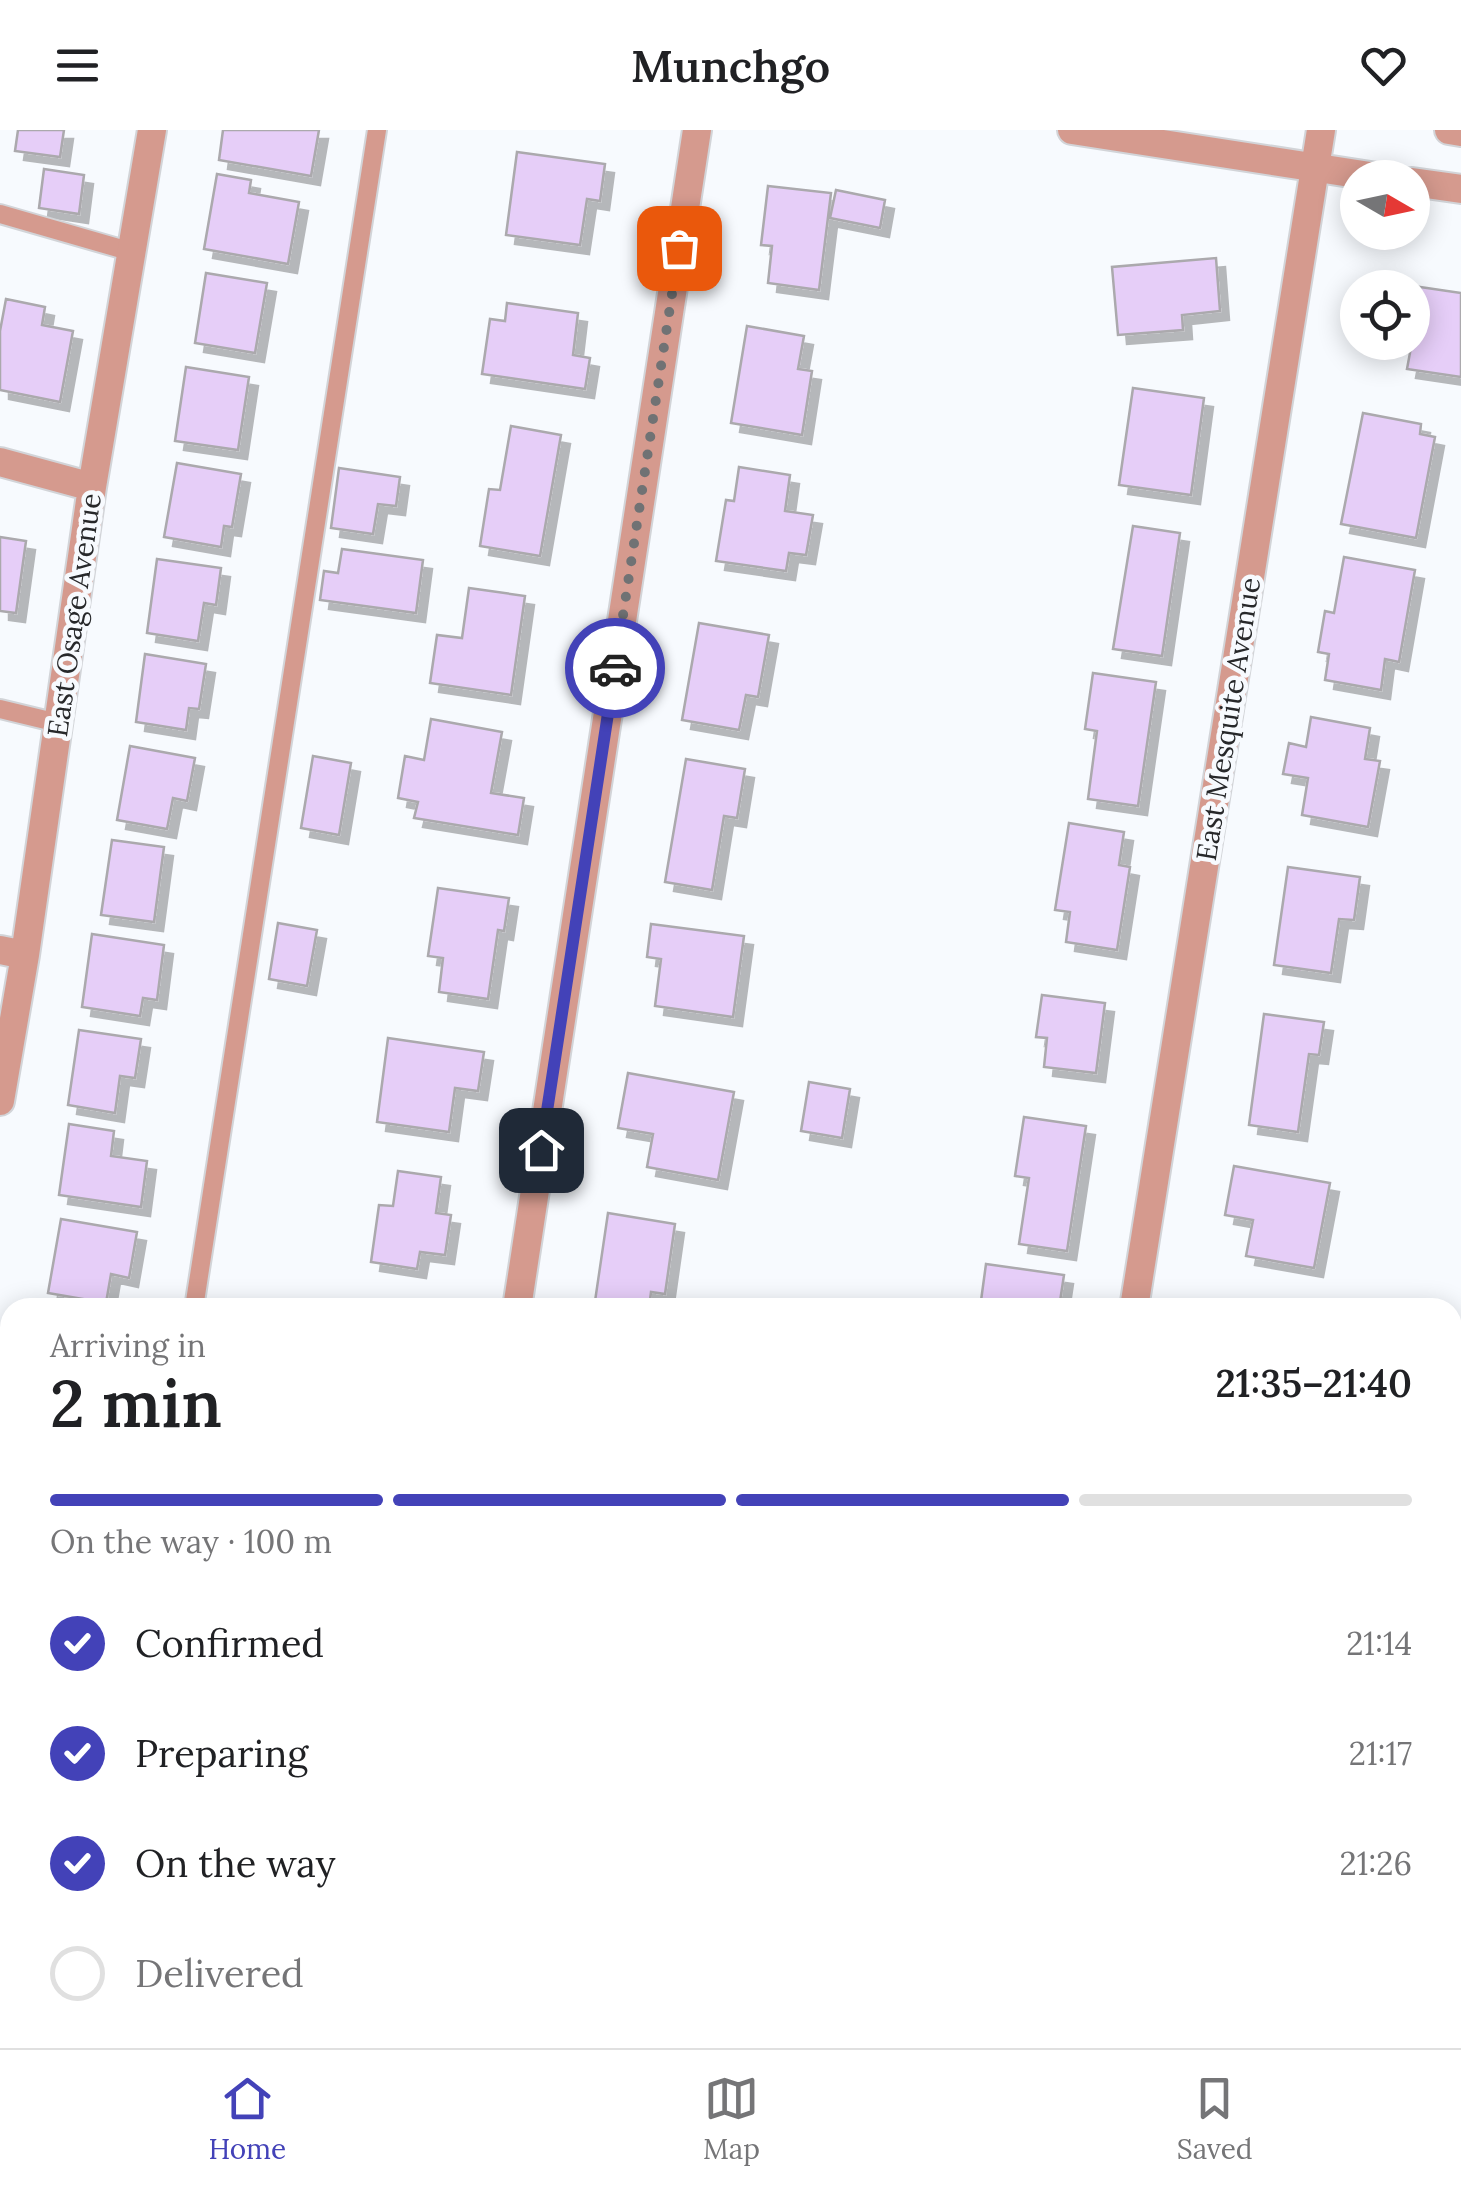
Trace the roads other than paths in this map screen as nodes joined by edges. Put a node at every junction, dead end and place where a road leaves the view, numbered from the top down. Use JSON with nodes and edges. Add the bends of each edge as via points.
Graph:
{"nodes":[{"id":1,"x":152,"y":130,"type":"edge"},
{"id":2,"x":377,"y":130,"type":"edge"},
{"id":3,"x":697,"y":130,"type":"edge"},
{"id":4,"x":1072,"y":130,"type":"edge"},
{"id":5,"x":1321,"y":130,"type":"edge"},
{"id":6,"x":1449,"y":130,"type":"edge"},
{"id":7,"x":1461,"y":132,"type":"edge"},
{"id":8,"x":1315,"y":167,"type":"junction"},
{"id":9,"x":1340,"y":171,"type":"edge"},
{"id":10,"x":1430,"y":185,"type":"edge"},
{"id":11,"x":1461,"y":189,"type":"edge"},
{"id":12,"x":0,"y":214,"type":"edge"},
{"id":13,"x":132,"y":252,"type":"junction"},
{"id":14,"x":0,"y":462,"type":"edge"},
{"id":15,"x":92,"y":486,"type":"junction"},
{"id":16,"x":0,"y":710,"type":"edge"},
{"id":17,"x":58,"y":723,"type":"junction"},
{"id":18,"x":12,"y":952,"type":"edge"},
{"id":19,"x":0,"y":1100,"type":"edge"},
{"id":20,"x":196,"y":1298,"type":"edge"},
{"id":21,"x":518,"y":1298,"type":"edge"},
{"id":22,"x":1136,"y":1298,"type":"edge"}],
"edges":[{"from":1,"to":13,"type":"street","name":"East Osage Avenue"},
{"from":2,"to":20,"type":"lane"},
{"from":3,"to":21,"type":"street"},
{"from":4,"to":8,"type":"street"},
{"from":5,"to":8,"type":"street","name":"East Mesquite Avenue"},
{"from":6,"to":7,"type":"street"},
{"from":8,"to":9,"type":"street"},
{"from":8,"to":22,"type":"street","name":"East Mesquite Avenue"},
{"from":10,"to":11,"type":"street"},
{"from":12,"to":13,"type":"lane"},
{"from":13,"to":15,"type":"street","name":"East Osage Avenue"},
{"from":14,"to":15,"type":"street"},
{"from":15,"to":17,"type":"street","name":"East Osage Avenue"},
{"from":16,"to":17,"type":"lane"},
{"from":17,"to":18,"type":"street","name":"East Osage Avenue"},
{"from":18,"to":19,"type":"street","name":"East Osage Avenue"}]}
